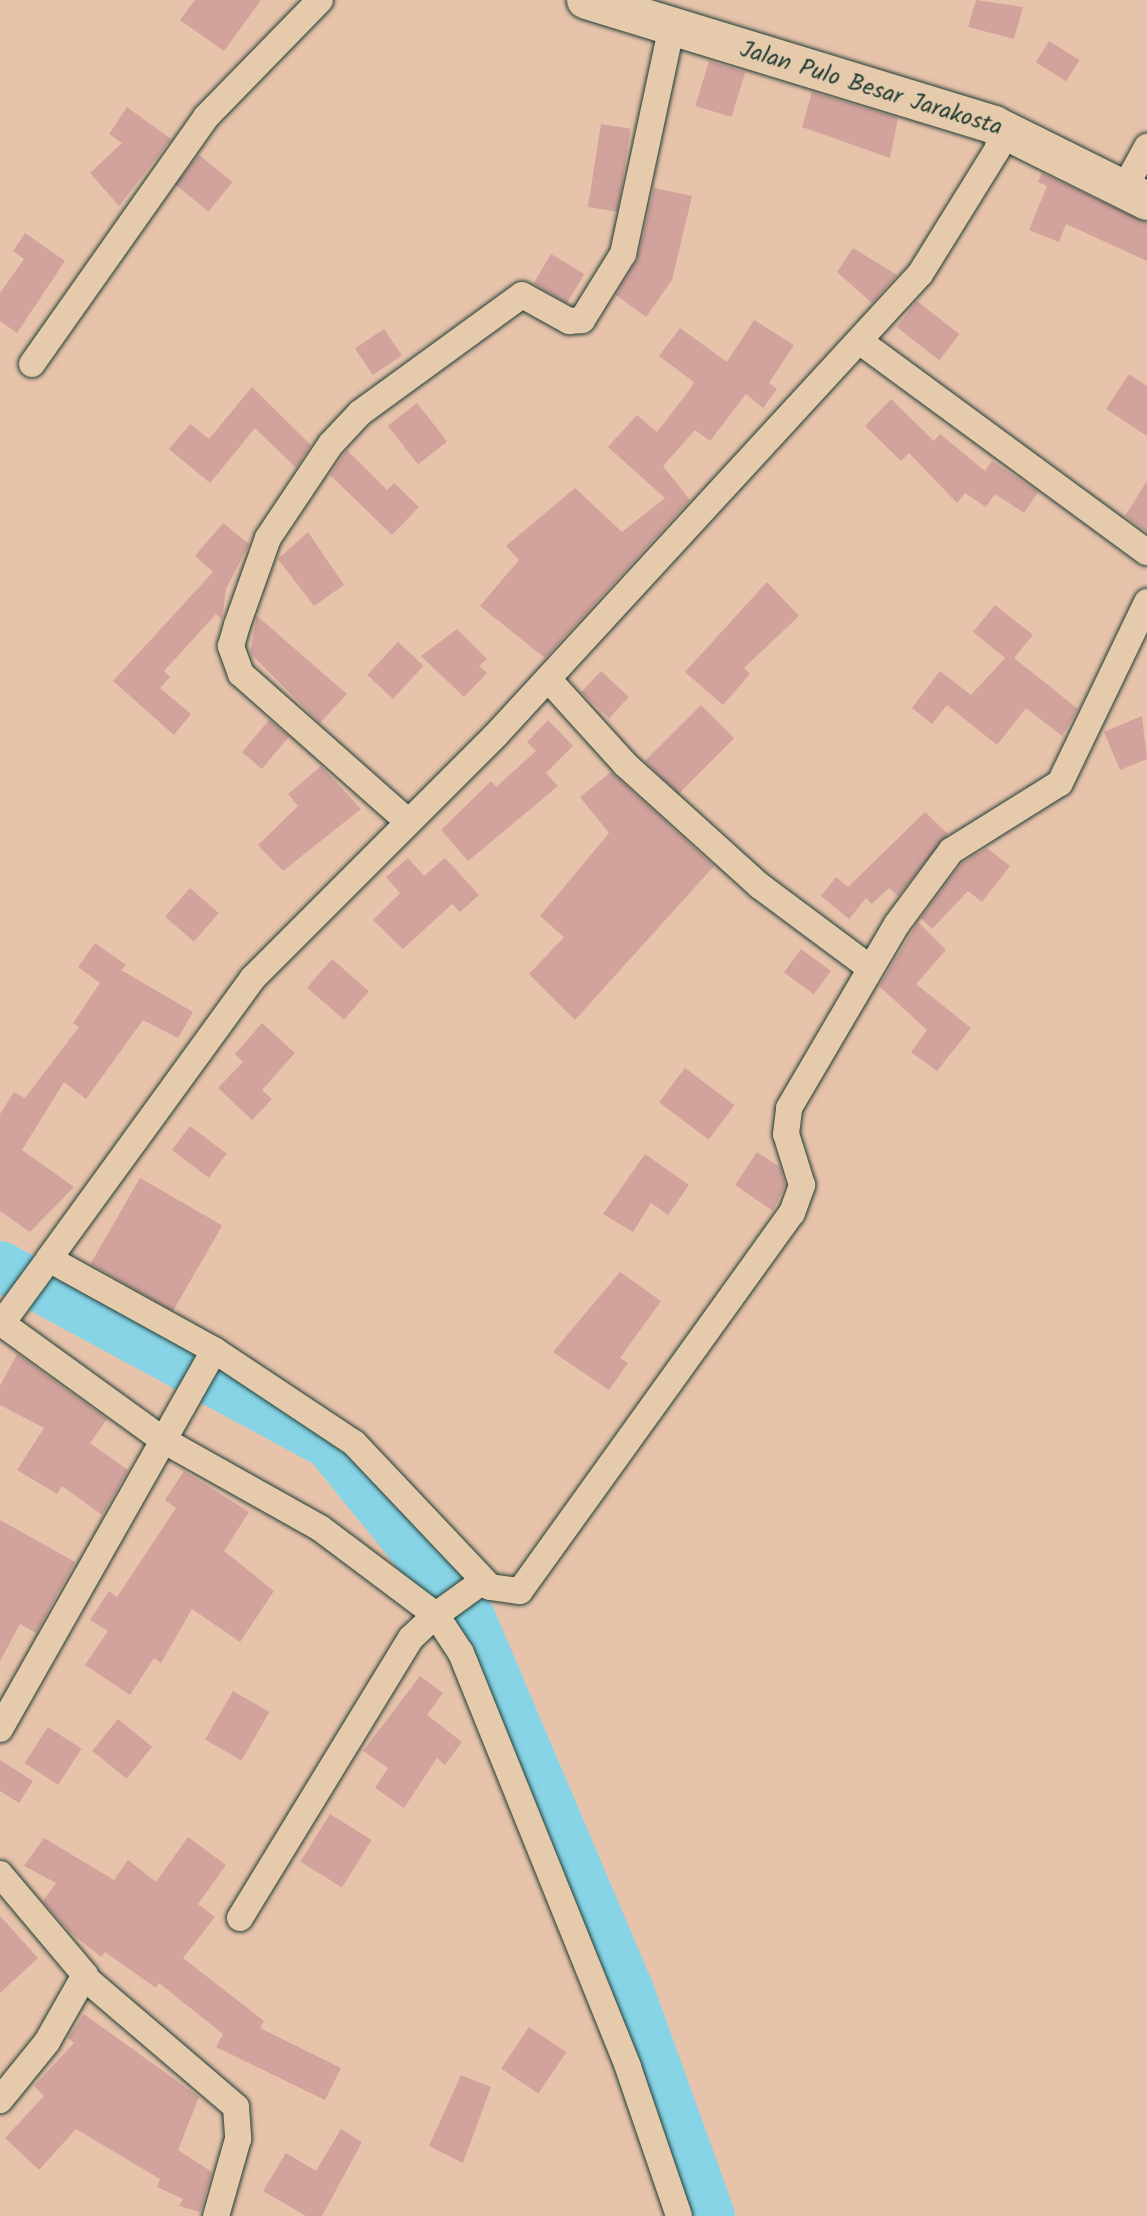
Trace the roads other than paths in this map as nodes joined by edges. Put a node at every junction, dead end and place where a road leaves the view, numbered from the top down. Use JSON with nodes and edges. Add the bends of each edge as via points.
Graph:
{"nodes":[{"id":1,"x":320,"y":0,"type":"edge"},
{"id":2,"x":586,"y":0,"type":"edge"},
{"id":3,"x":671,"y":31,"type":"junction"},
{"id":4,"x":994,"y":125,"type":"junction"},
{"id":5,"x":1147,"y":147,"type":"edge"},
{"id":6,"x":1136,"y":194,"type":"edge"},
{"id":7,"x":862,"y":343,"type":"junction"},
{"id":8,"x":32,"y":364,"type":"dead end"},
{"id":9,"x":1147,"y":552,"type":"edge"},
{"id":10,"x":1147,"y":602,"type":"edge"},
{"id":11,"x":548,"y":679,"type":"junction"},
{"id":12,"x":405,"y":819,"type":"junction"},
{"id":13,"x":870,"y":968,"type":"junction"},
{"id":14,"x":42,"y":1268,"type":"junction"},
{"id":15,"x":3,"y":1320,"type":"edge"},
{"id":16,"x":210,"y":1357,"type":"junction"},
{"id":17,"x":163,"y":1440,"type":"junction"},
{"id":18,"x":477,"y":1585,"type":"junction"},
{"id":19,"x":440,"y":1611,"type":"junction"},
{"id":20,"x":0,"y":1729,"type":"edge"},
{"id":21,"x":0,"y":1874,"type":"edge"},
{"id":22,"x":240,"y":1918,"type":"dead end"},
{"id":23,"x":84,"y":1977,"type":"junction"},
{"id":24,"x":0,"y":2100,"type":"edge"},
{"id":25,"x":216,"y":2216,"type":"edge"},
{"id":26,"x":679,"y":2216,"type":"edge"}],
"edges":[{"from":1,"to":8,"type":"street","via":[[206,117]]},
{"from":2,"to":3,"type":"street","name":"Jalan Pulo Besar Jarakosta"},
{"from":3,"to":4,"type":"street","name":"Jalan Pulo Besar Jarakosta"},
{"from":3,"to":12,"type":"street","via":[[623,254],[582,320],[569,321],[522,295],[360,413],[331,444],[268,538],[237,625],[231,646],[241,674]]},
{"from":4,"to":6,"type":"street","name":"Jalan Pulo Besar Jarakosta"},
{"from":4,"to":7,"type":"street","via":[[1001,134],[997,150],[960,213]]},
{"from":5,"to":6,"type":"street"},
{"from":7,"to":9,"type":"street"},
{"from":7,"to":11,"type":"street"},
{"from":10,"to":13,"type":"street","via":[[1060,783],[951,851]]},
{"from":11,"to":12,"type":"street"},
{"from":11,"to":13,"type":"street","via":[[626,765],[760,886]]},
{"from":12,"to":14,"type":"street","via":[[253,978]]},
{"from":13,"to":18,"type":"street","via":[[789,1108],[786,1134],[802,1185],[792,1213],[525,1586],[508,1594]]},
{"from":14,"to":15,"type":"street"},
{"from":14,"to":16,"type":"street"},
{"from":15,"to":17,"type":"street"},
{"from":16,"to":17,"type":"street"},
{"from":16,"to":18,"type":"street","via":[[354,1443]]},
{"from":17,"to":19,"type":"street","via":[[320,1528]]},
{"from":17,"to":20,"type":"street"},
{"from":18,"to":19,"type":"street"},
{"from":19,"to":22,"type":"street","via":[[411,1638]]},
{"from":19,"to":26,"type":"street","via":[[628,2067]]},
{"from":21,"to":23,"type":"street","via":[[76,1958]]},
{"from":23,"to":24,"type":"street","via":[[47,2042]]},
{"from":23,"to":25,"type":"street","via":[[236,2107],[238,2139]]}]}
